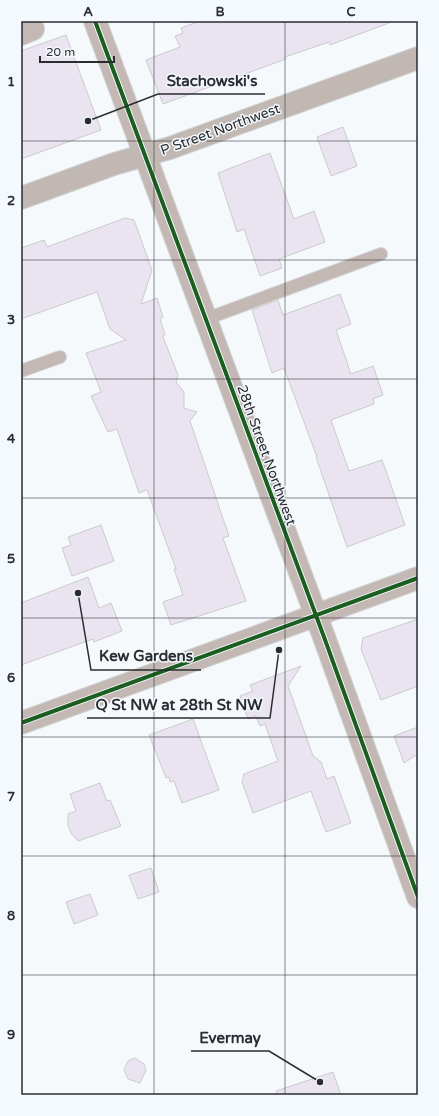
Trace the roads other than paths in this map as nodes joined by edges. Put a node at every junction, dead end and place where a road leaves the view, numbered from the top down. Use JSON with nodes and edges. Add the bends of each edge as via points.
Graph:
{"nodes":[{"id":1,"x":95,"y":21,"type":"edge"},
{"id":2,"x":418,"y":58,"type":"edge"},
{"id":3,"x":145,"y":155,"type":"junction"},
{"id":4,"x":21,"y":198,"type":"edge"},
{"id":5,"x":381,"y":254,"type":"dead end"},
{"id":6,"x":206,"y":319,"type":"junction"},
{"id":7,"x":60,"y":357,"type":"dead end"},
{"id":8,"x":21,"y":371,"type":"edge"},
{"id":9,"x":418,"y":578,"type":"edge"},
{"id":10,"x":315,"y":615,"type":"junction"},
{"id":11,"x":21,"y":723,"type":"edge"},
{"id":12,"x":418,"y":897,"type":"edge"}],
"edges":[{"from":1,"to":3,"type":"street","name":"28th Street Northwest"},
{"from":2,"to":3,"type":"main road","name":"P Street Northwest"},
{"from":3,"to":4,"type":"main road","name":"P Street Northwest"},
{"from":3,"to":6,"type":"street","name":"28th Street Northwest"},
{"from":5,"to":6,"type":"lane"},
{"from":6,"to":10,"type":"street","name":"28th Street Northwest"},
{"from":7,"to":8,"type":"lane"},
{"from":9,"to":10,"type":"street"},
{"from":10,"to":11,"type":"street"},
{"from":10,"to":12,"type":"street","name":"28th Street Northwest"}]}
